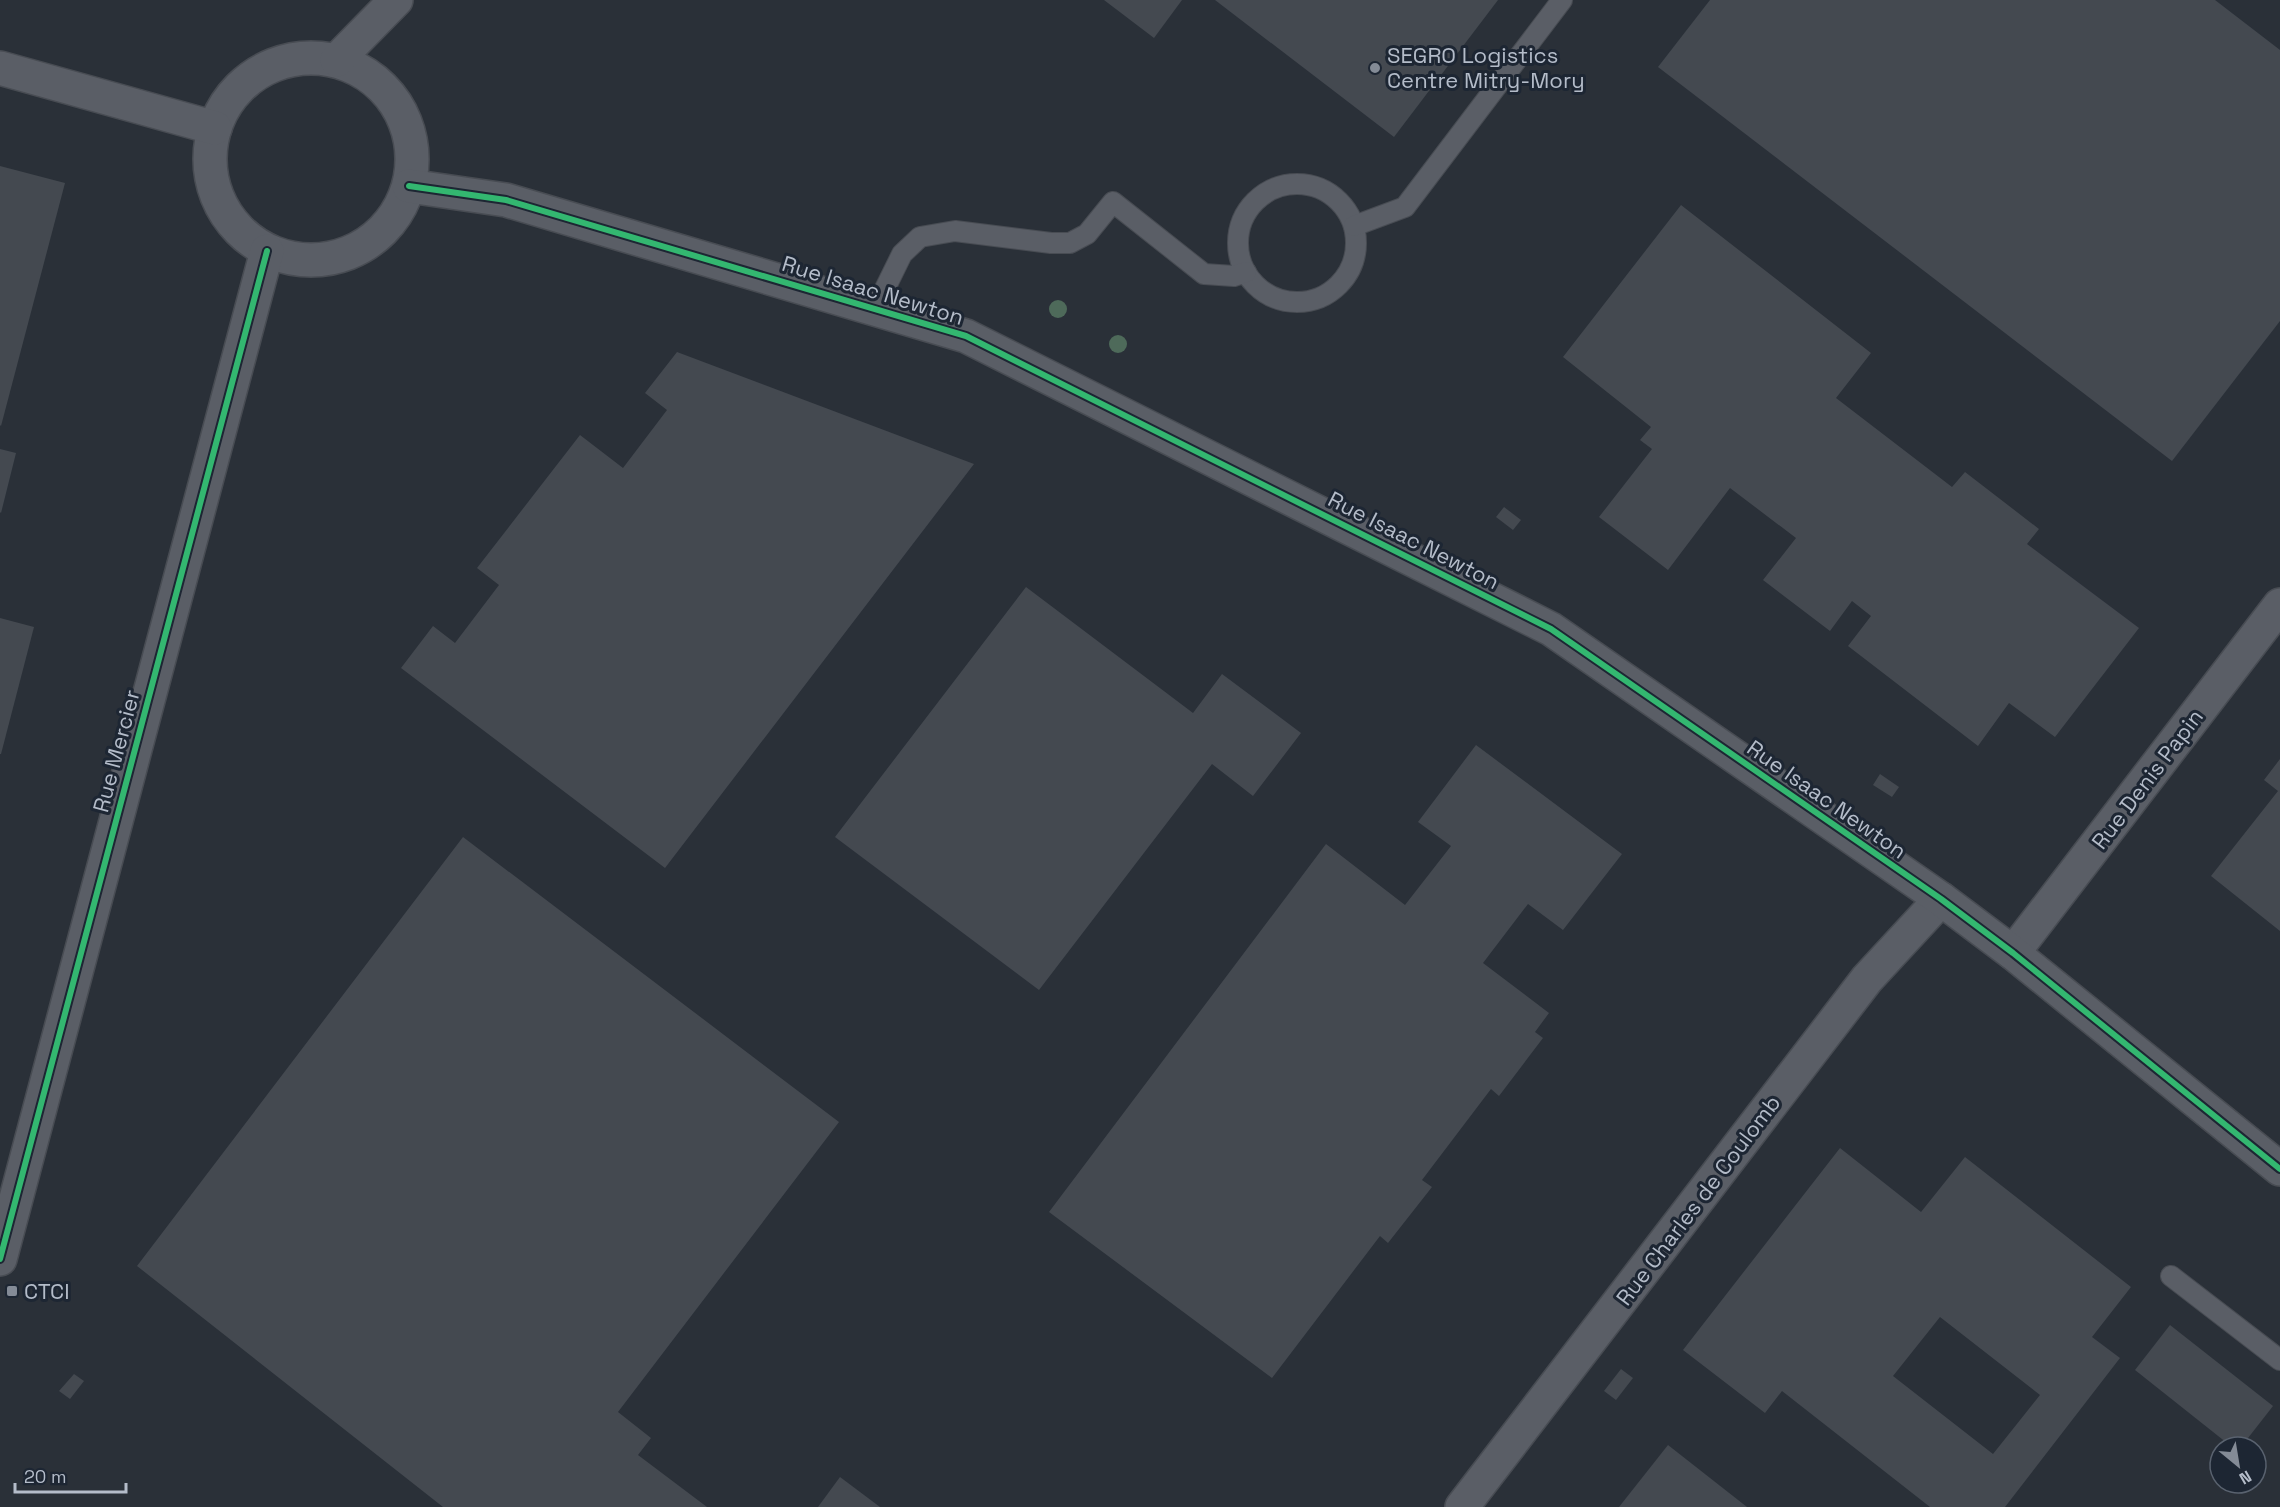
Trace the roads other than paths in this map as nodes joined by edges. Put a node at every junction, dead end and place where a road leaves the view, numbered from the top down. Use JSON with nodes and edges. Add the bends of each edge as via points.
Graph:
{"nodes":[{"id":1,"x":396,"y":0,"type":"edge"},
{"id":2,"x":1562,"y":0,"type":"edge"},
{"id":3,"x":338,"y":60,"type":"junction"},
{"id":4,"x":0,"y":68,"type":"edge"},
{"id":5,"x":215,"y":128,"type":"junction"},
{"id":6,"x":409,"y":186,"type":"junction"},
{"id":7,"x":1354,"y":226,"type":"junction"},
{"id":8,"x":267,"y":251,"type":"junction"},
{"id":9,"x":1246,"y":272,"type":"junction"},
{"id":10,"x":875,"y":309,"type":"junction"},
{"id":11,"x":2280,"y":605,"type":"edge"},
{"id":12,"x":1941,"y":899,"type":"junction"},
{"id":13,"x":2013,"y":953,"type":"junction"},
{"id":14,"x":2280,"y":1169,"type":"edge"},
{"id":15,"x":0,"y":1259,"type":"edge"},
{"id":16,"x":2171,"y":1276,"type":"dead end"},
{"id":17,"x":2280,"y":1360,"type":"edge"},
{"id":18,"x":1462,"y":1507,"type":"edge"}],
"edges":[{"from":1,"to":3,"type":"street"},
{"from":2,"to":7,"type":"lane","via":[[1405,207]]},
{"from":3,"to":5,"type":"street","via":[[303,57],[269,66],[240,86],[219,114]]},
{"from":3,"to":6,"type":"street","via":[[367,74],[390,95],[406,123],[413,154]]},
{"from":4,"to":5,"type":"street"},
{"from":5,"to":8,"type":"street","via":[[210,148],[211,179],[222,209],[241,233]]},
{"from":6,"to":8,"type":"street","via":[[394,218],[369,243],[336,257],[313,260]]},
{"from":6,"to":10,"type":"street","name":"Rue Isaac Newton","via":[[506,200]]},
{"from":7,"to":9,"type":"lane","via":[[1356,258],[1334,290],[1317,300],[1282,301],[1266,294]]},
{"from":7,"to":9,"type":"lane","via":[[1342,203],[1327,190],[1308,184],[1270,189],[1243,216],[1238,252]]},
{"from":8,"to":15,"type":"street","name":"Rue Mercier"},
{"from":9,"to":10,"type":"lane","via":[[1234,276],[1203,274],[1113,201],[1087,234],[1070,243],[955,231],[920,237],[902,254]]},
{"from":10,"to":12,"type":"street","name":"Rue Isaac Newton","via":[[966,336],[1551,630]]},
{"from":11,"to":13,"type":"street","name":"Rue Denis Papin"},
{"from":12,"to":13,"type":"street","name":"Rue Isaac Newton"},
{"from":12,"to":18,"type":"street","name":"Rue Charles de Coulomb","via":[[1867,979]]},
{"from":13,"to":14,"type":"street","name":"Rue Isaac Newton"},
{"from":16,"to":17,"type":"lane"}]}
